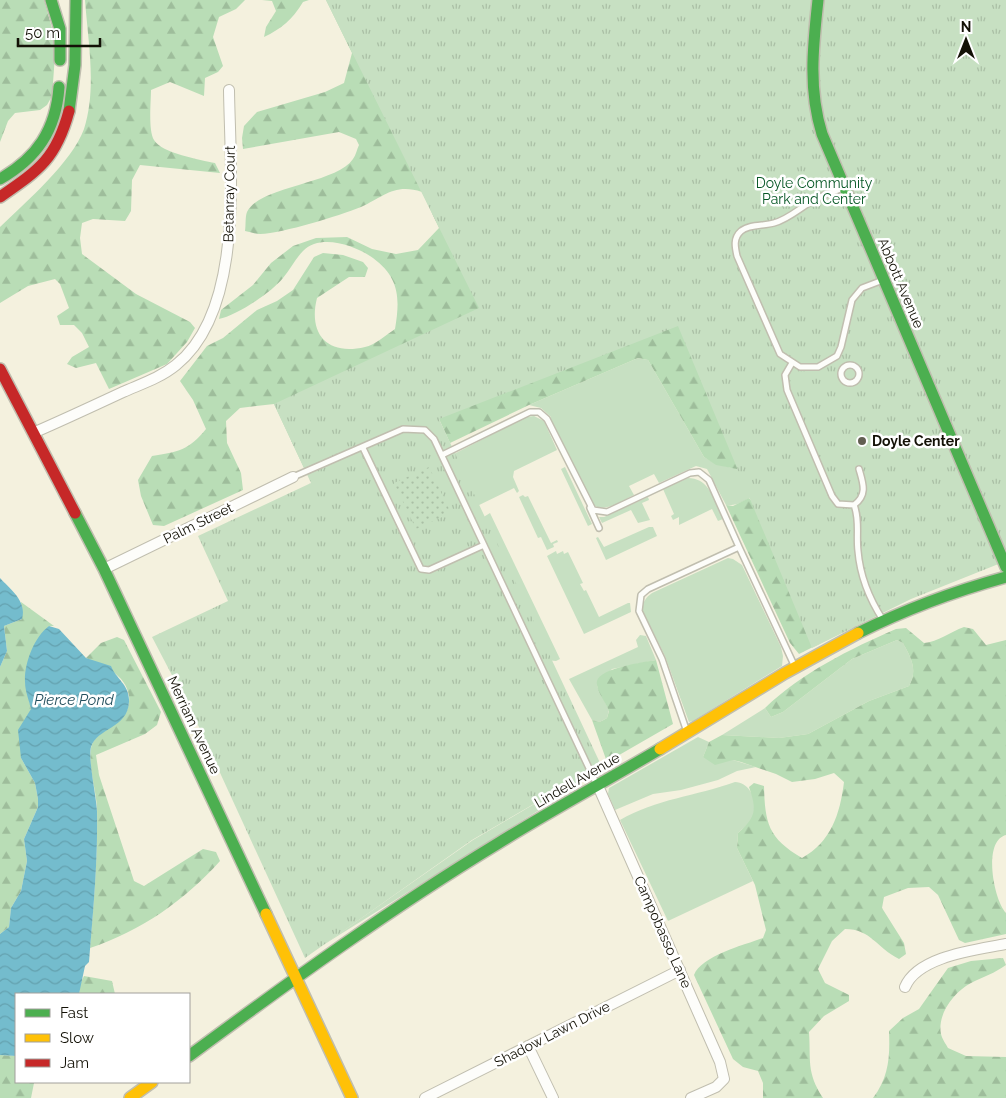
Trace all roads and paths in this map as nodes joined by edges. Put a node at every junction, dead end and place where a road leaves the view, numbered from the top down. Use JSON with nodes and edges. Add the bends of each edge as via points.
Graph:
{"nodes":[{"id":1,"x":51,"y":0,"type":"edge"},
{"id":2,"x":76,"y":0,"type":"edge"},
{"id":3,"x":818,"y":0,"type":"edge"},
{"id":4,"x":229,"y":90,"type":"dead end"},
{"id":5,"x":0,"y":179,"type":"edge"},
{"id":6,"x":844,"y":188,"type":"junction"},
{"id":7,"x":0,"y":197,"type":"edge"},
{"id":8,"x":883,"y":280,"type":"junction"},
{"id":9,"x":835,"y":357,"type":"junction"},
{"id":10,"x":792,"y":363,"type":"junction"},
{"id":11,"x":844,"y":366,"type":"dead end"},
{"id":12,"x":0,"y":369,"type":"edge"},
{"id":13,"x":33,"y":434,"type":"junction"},
{"id":14,"x":363,"y":448,"type":"junction"},
{"id":15,"x":442,"y":455,"type":"junction"},
{"id":16,"x":859,"y":469,"type":"dead end"},
{"id":17,"x":293,"y":477,"type":"joint"},
{"id":18,"x":588,"y":503,"type":"junction"},
{"id":19,"x":854,"y":505,"type":"junction"},
{"id":20,"x":599,"y":528,"type":"dead end"},
{"id":21,"x":484,"y":545,"type":"junction"},
{"id":22,"x":739,"y":546,"type":"junction"},
{"id":23,"x":1006,"y":567,"type":"edge"},
{"id":24,"x":104,"y":569,"type":"junction"},
{"id":25,"x":1006,"y":577,"type":"edge"},
{"id":26,"x":883,"y":620,"type":"junction"},
{"id":27,"x":795,"y":667,"type":"junction"},
{"id":28,"x":687,"y":732,"type":"junction"},
{"id":29,"x":598,"y":786,"type":"junction"},
{"id":30,"x":1006,"y":944,"type":"edge"},
{"id":31,"x":680,"y":970,"type":"junction"},
{"id":32,"x":296,"y":975,"type":"junction"},
{"id":33,"x":905,"y":987,"type":"dead end"},
{"id":34,"x":528,"y":1046,"type":"junction"},
{"id":35,"x":190,"y":1055,"type":"edge"},
{"id":36,"x":151,"y":1083,"type":"edge"},
{"id":37,"x":130,"y":1098,"type":"edge"},
{"id":38,"x":352,"y":1098,"type":"edge"},
{"id":39,"x":425,"y":1098,"type":"edge"},
{"id":40,"x":552,"y":1098,"type":"edge"},
{"id":41,"x":691,"y":1098,"type":"edge"}],
"edges":[{"from":1,"to":5,"type":"main road","via":[[61,35],[60,75],[52,129],[21,168]]},
{"from":2,"to":7,"type":"main road","via":[[72,102],[63,136],[42,166]]},
{"from":3,"to":6,"type":"main road","name":"Abbott Avenue","via":[[812,76],[814,101],[821,130]]},
{"from":4,"to":13,"type":"street","name":"Betanray Court","via":[[231,224],[228,256],[219,292],[200,336],[191,351],[163,374]]},
{"from":6,"to":8,"type":"main road","name":"Abbott Avenue"},
{"from":6,"to":10,"type":"lane","via":[[815,199],[777,223],[743,230],[736,237],[737,256],[780,354]]},
{"from":8,"to":9,"type":"lane","via":[[862,288],[852,300],[842,348]]},
{"from":8,"to":23,"type":"main road","name":"Abbott Avenue"},
{"from":9,"to":10,"type":"lane","via":[[818,367],[800,367]]},
{"from":9,"to":11,"type":"lane"},
{"from":10,"to":19,"type":"lane","via":[[785,375],[787,390],[834,501],[842,506]]},
{"from":12,"to":13,"type":"main road","name":"Merriam Avenue"},
{"from":13,"to":24,"type":"main road","name":"Merriam Avenue"},
{"from":14,"to":15,"type":"lane","via":[[403,429],[418,428],[430,434]]},
{"from":14,"to":17,"type":"lane"},
{"from":14,"to":21,"type":"lane","via":[[421,569],[429,570]]},
{"from":15,"to":18,"type":"lane","via":[[530,412],[539,412],[547,419]]},
{"from":15,"to":21,"type":"lane"},
{"from":16,"to":19,"type":"lane","via":[[864,487],[862,496]]},
{"from":17,"to":24,"type":"street","name":"Palm Street"},
{"from":18,"to":20,"type":"lane"},
{"from":18,"to":22,"type":"lane","via":[[596,512],[607,512],[690,472],[698,472],[709,480]]},
{"from":19,"to":26,"type":"lane","via":[[858,517],[862,574]]},
{"from":21,"to":29,"type":"lane"},
{"from":22,"to":27,"type":"lane"},
{"from":22,"to":28,"type":"lane","via":[[643,592],[638,608],[662,659]]},
{"from":24,"to":32,"type":"main road","name":"Merriam Avenue"},
{"from":25,"to":26,"type":"main road","name":"Lindell Avenue","via":[[965,586]]},
{"from":26,"to":27,"type":"main road","name":"Lindell Avenue"},
{"from":27,"to":28,"type":"main road","name":"Lindell Avenue"},
{"from":28,"to":29,"type":"main road","name":"Lindell Avenue"},
{"from":29,"to":31,"type":"street","name":"Campobasso Lane"},
{"from":29,"to":32,"type":"main road","name":"Lindell Avenue","via":[[496,844]]},
{"from":30,"to":33,"type":"street","via":[[932,962],[916,971]]},
{"from":31,"to":34,"type":"street","name":"Shadow Lawn Drive"},
{"from":31,"to":41,"type":"street","name":"Campobasso Lane","via":[[720,1062],[724,1079],[716,1087]]},
{"from":32,"to":35,"type":"main road","name":"Lindell Avenue"},
{"from":32,"to":38,"type":"main road","name":"Merriam Avenue"},
{"from":34,"to":39,"type":"street","name":"Shadow Lawn Drive"},
{"from":34,"to":40,"type":"street"},
{"from":36,"to":37,"type":"main road"}]}
